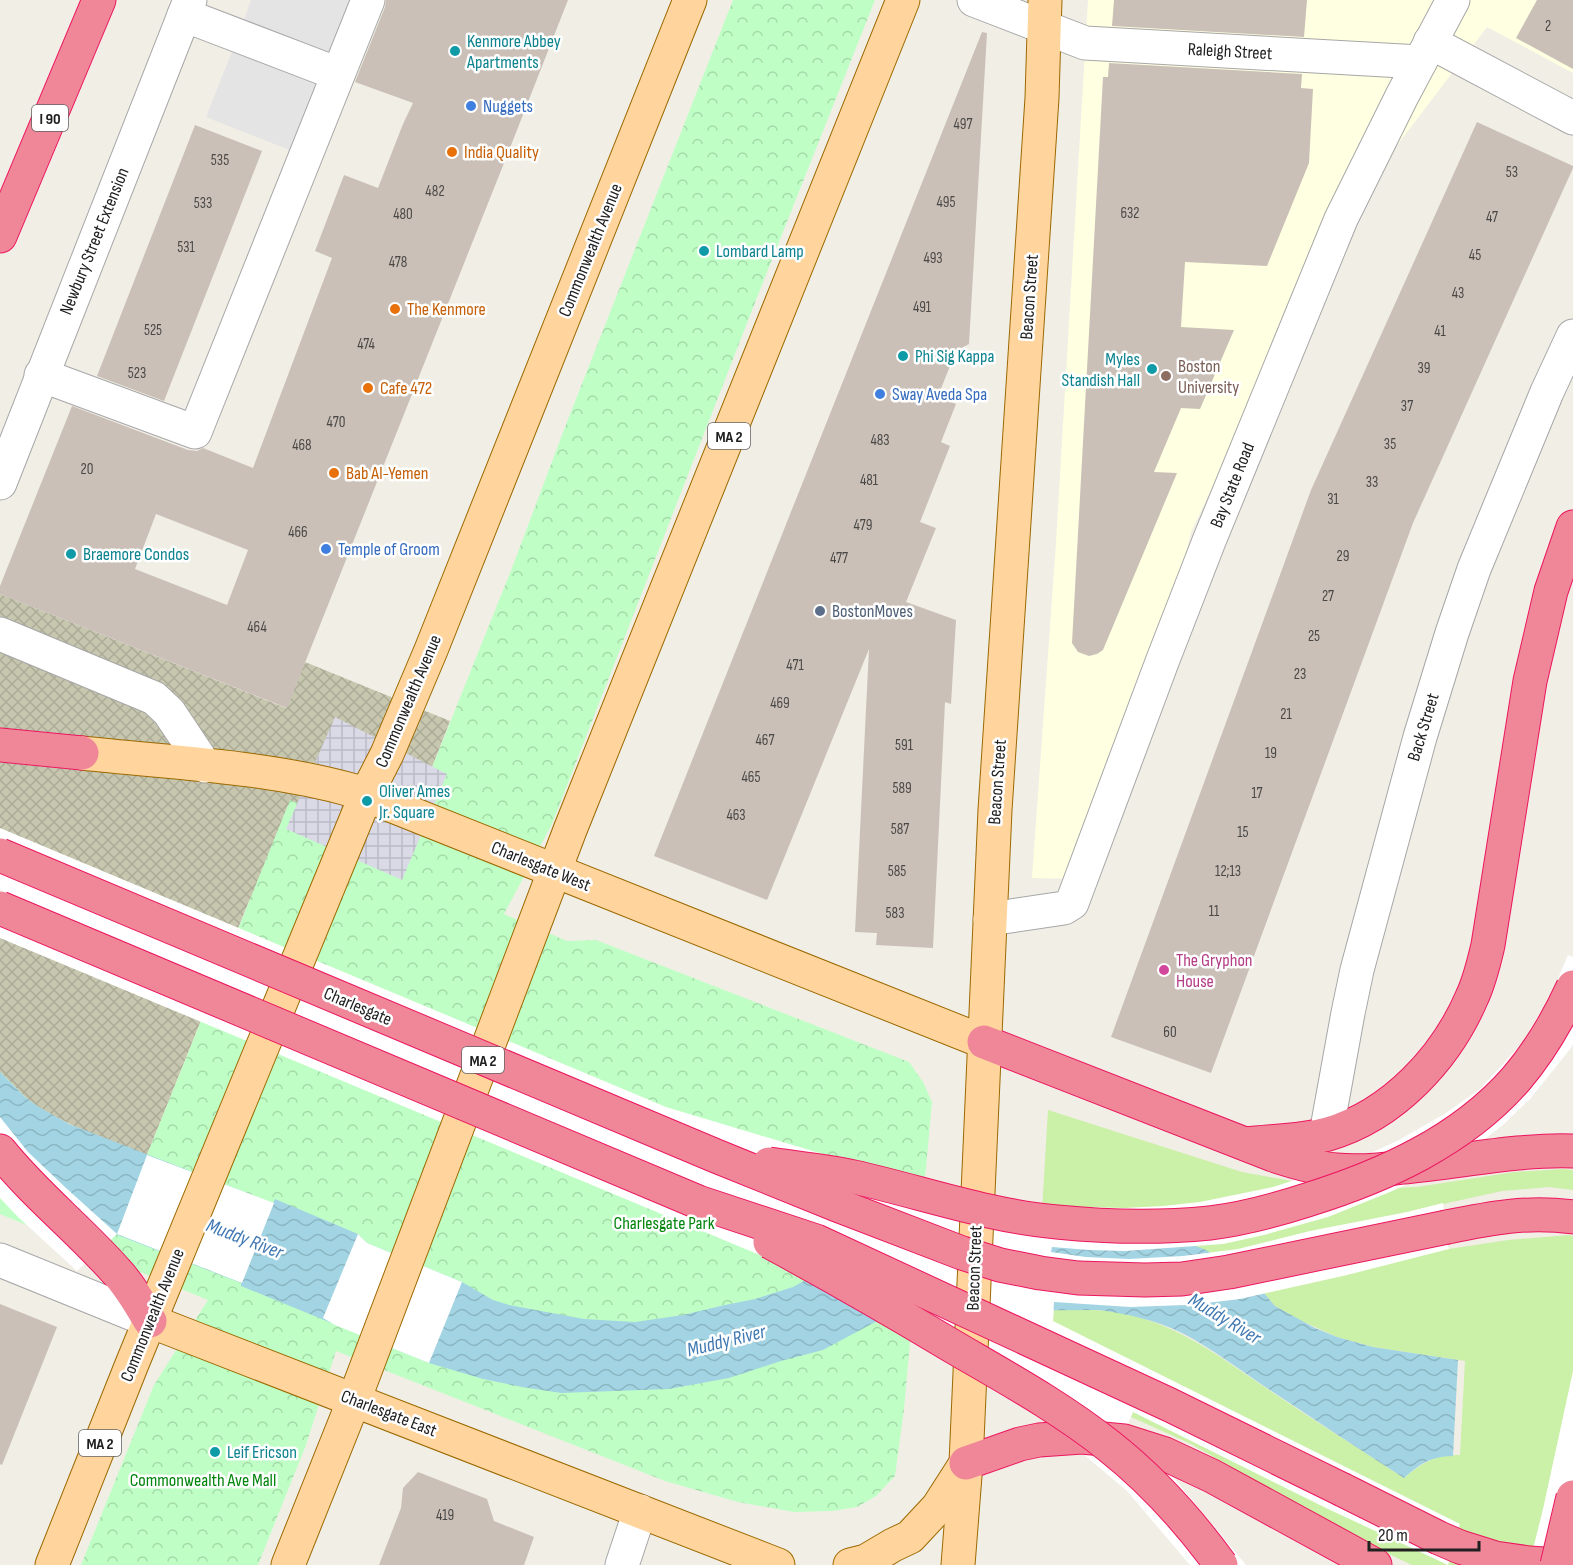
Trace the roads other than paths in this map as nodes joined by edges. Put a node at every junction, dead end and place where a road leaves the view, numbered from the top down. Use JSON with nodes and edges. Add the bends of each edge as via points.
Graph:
{"nodes":[{"id":1,"x":99,"y":0,"type":"edge"},
{"id":2,"x":368,"y":0,"type":"edge"},
{"id":3,"x":690,"y":0,"type":"edge"},
{"id":4,"x":903,"y":0,"type":"edge"},
{"id":5,"x":974,"y":0,"type":"edge"},
{"id":6,"x":1453,"y":0,"type":"edge"},
{"id":7,"x":187,"y":7,"type":"edge"},
{"id":8,"x":1045,"y":13,"type":"edge"},
{"id":9,"x":1425,"y":52,"type":"junction"},
{"id":10,"x":338,"y":74,"type":"junction"},
{"id":11,"x":1573,"y":118,"type":"edge"},
{"id":12,"x":0,"y":236,"type":"edge"},
{"id":13,"x":1573,"y":336,"type":"edge"},
{"id":14,"x":41,"y":375,"type":"junction"},
{"id":15,"x":0,"y":483,"type":"edge"},
{"id":16,"x":1573,"y":527,"type":"edge"},
{"id":17,"x":0,"y":634,"type":"edge"},
{"id":18,"x":0,"y":745,"type":"edge"},
{"id":19,"x":82,"y":753,"type":"joint"},
{"id":20,"x":205,"y":766,"type":"junction"},
{"id":21,"x":366,"y":795,"type":"junction"},
{"id":22,"x":0,"y":855,"type":"edge"},
{"id":23,"x":554,"y":872,"type":"junction"},
{"id":24,"x":0,"y":908,"type":"edge"},
{"id":25,"x":990,"y":919,"type":"junction"},
{"id":26,"x":1573,"y":987,"type":"edge"},
{"id":27,"x":984,"y":1042,"type":"junction"},
{"id":28,"x":1326,"y":1134,"type":"junction"},
{"id":29,"x":1246,"y":1144,"type":"junction"},
{"id":30,"x":1573,"y":1150,"type":"edge"},
{"id":31,"x":0,"y":1151,"type":"edge"},
{"id":32,"x":716,"y":1156,"type":"junction"},
{"id":33,"x":698,"y":1202,"type":"junction"},
{"id":34,"x":1573,"y":1217,"type":"edge"},
{"id":35,"x":0,"y":1260,"type":"edge"},
{"id":36,"x":150,"y":1321,"type":"junction"},
{"id":37,"x":354,"y":1400,"type":"junction"},
{"id":38,"x":966,"y":1463,"type":"junction"},
{"id":39,"x":1573,"y":1497,"type":"edge"},
{"id":40,"x":640,"y":1511,"type":"junction"},
{"id":41,"x":52,"y":1565,"type":"edge"},
{"id":42,"x":288,"y":1565,"type":"edge"},
{"id":43,"x":622,"y":1565,"type":"edge"},
{"id":44,"x":778,"y":1565,"type":"edge"},
{"id":45,"x":850,"y":1565,"type":"edge"},
{"id":46,"x":958,"y":1565,"type":"edge"},
{"id":47,"x":1221,"y":1565,"type":"edge"},
{"id":48,"x":1376,"y":1565,"type":"edge"},
{"id":49,"x":1558,"y":1565,"type":"edge"}],
"edges":[{"from":1,"to":12,"type":"highway","number":"I 90"},
{"from":2,"to":10,"type":"street"},
{"from":3,"to":21,"type":"main road","name":"Commonwealth Avenue","number":"MA 2","via":[[431,650]]},
{"from":4,"to":23,"type":"main road","number":"MA 2"},
{"from":5,"to":8,"type":"street","name":"Raleigh Street"},
{"from":6,"to":9,"type":"street","name":"Bay State Road"},
{"from":7,"to":10,"type":"street"},
{"from":7,"to":14,"type":"street","name":"Newbury Street Extension"},
{"from":8,"to":9,"type":"street","name":"Raleigh Street","via":[[1085,43]]},
{"from":8,"to":25,"type":"main road","name":"Beacon Street"},
{"from":9,"to":11,"type":"street","name":"Raleigh Street","via":[[1464,58]]},
{"from":9,"to":25,"type":"street","name":"Bay State Road","via":[[1341,219],[1205,552],[1072,903],[1064,908]]},
{"from":10,"to":14,"type":"street","via":[[195,432]]},
{"from":13,"to":28,"type":"street","name":"Back Street","via":[[1474,569],[1452,633],[1357,970]]},
{"from":14,"to":15,"type":"street","name":"Newbury Street Extension"},
{"from":16,"to":28,"type":"highway","via":[[1551,591],[1530,681],[1488,945],[1473,996],[1449,1039],[1410,1085],[1358,1123]]},
{"from":17,"to":20,"type":"street","via":[[154,698],[169,712]]},
{"from":18,"to":19,"type":"highway"},
{"from":19,"to":20,"type":"main road","name":"Charlesgate West"},
{"from":20,"to":21,"type":"main road","name":"Charlesgate West","via":[[293,776]]},
{"from":21,"to":23,"type":"main road","name":"Charlesgate West"},
{"from":21,"to":36,"type":"main road","name":"Commonwealth Avenue","number":"MA 2"},
{"from":22,"to":32,"type":"highway","name":"Charlesgate","bridge":true},
{"from":23,"to":27,"type":"main road","name":"Charlesgate West"},
{"from":23,"to":37,"type":"main road","number":"MA 2"},
{"from":24,"to":33,"type":"highway","bridge":true},
{"from":25,"to":27,"type":"main road","name":"Beacon Street"},
{"from":26,"to":32,"type":"highway","bridge":true,"via":[[1543,1043],[1515,1079],[1480,1113],[1443,1140],[1402,1164],[1348,1187],[1239,1218],[1172,1226],[1056,1222],[1004,1214],[851,1176]]},
{"from":27,"to":29,"type":"highway"},
{"from":27,"to":38,"type":"main road","name":"Beacon Street","bridge":true},
{"from":28,"to":29,"type":"highway"},
{"from":29,"to":30,"type":"highway","via":[[1303,1164],[1344,1171]]},
{"from":31,"to":36,"type":"highway","via":[[125,1282]]},
{"from":32,"to":34,"type":"highway","bridge":true,"via":[[962,1253],[1027,1271],[1078,1278],[1145,1280],[1206,1276],[1518,1215]]},
{"from":33,"to":47,"type":"highway","bridge":true,"via":[[874,1300],[1067,1416],[1109,1446],[1153,1486]]},
{"from":33,"to":49,"type":"highway","bridge":true,"via":[[816,1241],[1170,1405],[1439,1538],[1495,1558]]},
{"from":35,"to":36,"type":"street","name":"Charlesgate East"},
{"from":36,"to":37,"type":"main road","name":"Charlesgate East"},
{"from":36,"to":41,"type":"main road","name":"Commonwealth Avenue","number":"MA 2"},
{"from":37,"to":40,"type":"main road","name":"Charlesgate East"},
{"from":37,"to":42,"type":"main road","number":"MA 2"},
{"from":38,"to":45,"type":"main road","via":[[938,1507],[910,1537],[866,1561]]},
{"from":38,"to":46,"type":"main road","name":"Beacon Street"},
{"from":38,"to":48,"type":"highway","via":[[1039,1440],[1082,1437],[1124,1442],[1165,1454],[1212,1476]]},
{"from":39,"to":49,"type":"highway","bridge":true},
{"from":40,"to":43,"type":"street"},
{"from":40,"to":44,"type":"main road","name":"Charlesgate East"}]}
